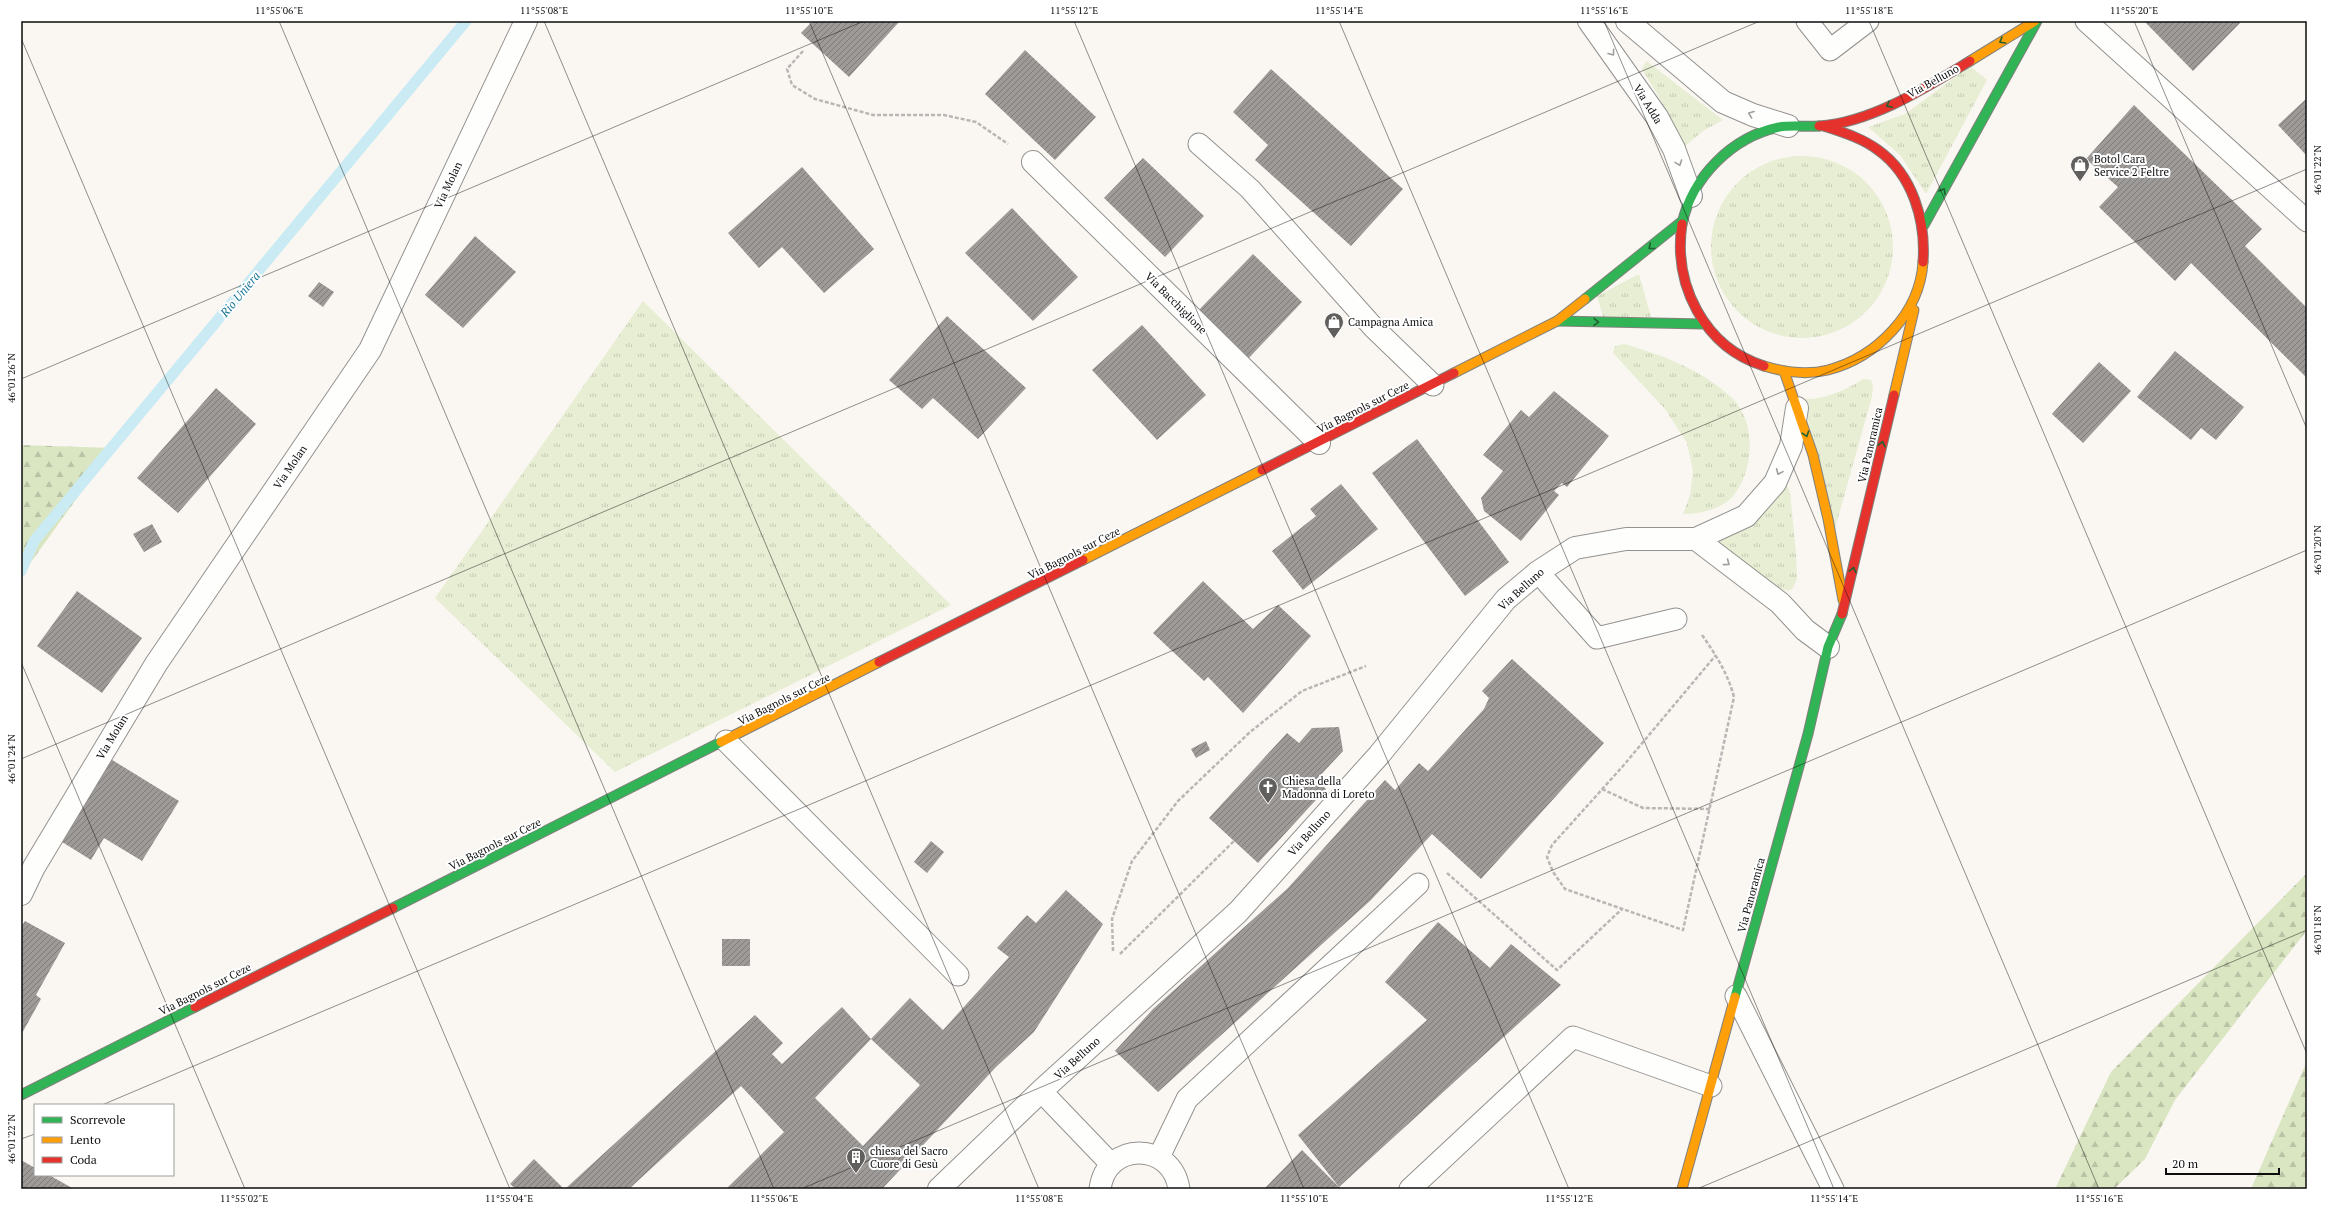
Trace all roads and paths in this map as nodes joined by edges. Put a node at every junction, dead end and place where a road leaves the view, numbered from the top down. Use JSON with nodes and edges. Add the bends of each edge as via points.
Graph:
{"nodes":[{"id":1,"x":526,"y":21,"type":"edge"},
{"id":2,"x":1589,"y":21,"type":"edge"},
{"id":3,"x":1627,"y":21,"type":"edge"},
{"id":4,"x":1807,"y":21,"type":"edge"},
{"id":5,"x":1868,"y":21,"type":"edge"},
{"id":6,"x":2036,"y":21,"type":"edge"},
{"id":7,"x":2086,"y":21,"type":"edge"},
{"id":8,"x":803,"y":51,"type":"dead end"},
{"id":9,"x":1788,"y":126,"type":"junction"},
{"id":10,"x":1824,"y":126,"type":"junction"},
{"id":11,"x":1199,"y":144,"type":"dead end"},
{"id":12,"x":1033,"y":162,"type":"joint"},
{"id":13,"x":1691,"y":196,"type":"junction"},
{"id":14,"x":2307,"y":221,"type":"edge"},
{"id":15,"x":1681,"y":222,"type":"junction"},
{"id":16,"x":1924,"y":225,"type":"junction"},
{"id":17,"x":1920,"y":287,"type":"junction"},
{"id":18,"x":1558,"y":321,"type":"junction"},
{"id":19,"x":1704,"y":324,"type":"junction"},
{"id":20,"x":1784,"y":371,"type":"junction"},
{"id":21,"x":1433,"y":385,"type":"junction"},
{"id":22,"x":1797,"y":408,"type":"junction"},
{"id":23,"x":1319,"y":443,"type":"junction"},
{"id":24,"x":1696,"y":539,"type":"junction"},
{"id":25,"x":1538,"y":572,"type":"junction"},
{"id":26,"x":1844,"y":608,"type":"junction"},
{"id":27,"x":1676,"y":620,"type":"joint"},
{"id":28,"x":1828,"y":647,"type":"junction"},
{"id":29,"x":1716,"y":655,"type":"junction"},
{"id":30,"x":1366,"y":666,"type":"dead end"},
{"id":31,"x":726,"y":741,"type":"junction"},
{"id":32,"x":1602,"y":789,"type":"junction"},
{"id":33,"x":1710,"y":809,"type":"junction"},
{"id":34,"x":1234,"y":841,"type":"dead end"},
{"id":35,"x":1418,"y":884,"type":"joint"},
{"id":36,"x":21,"y":894,"type":"edge"},
{"id":37,"x":1622,"y":909,"type":"junction"},
{"id":38,"x":1114,"y":951,"type":"dead end"},
{"id":39,"x":1120,"y":954,"type":"dead end"},
{"id":40,"x":958,"y":975,"type":"dead end"},
{"id":41,"x":1736,"y":996,"type":"junction"},
{"id":42,"x":1711,"y":1086,"type":"junction"},
{"id":43,"x":1040,"y":1091,"type":"junction"},
{"id":44,"x":21,"y":1095,"type":"edge"},
{"id":45,"x":1158,"y":1157,"type":"junction"},
{"id":46,"x":1111,"y":1164,"type":"junction"},
{"id":47,"x":939,"y":1189,"type":"edge"},
{"id":48,"x":1100,"y":1189,"type":"edge"},
{"id":49,"x":1179,"y":1189,"type":"edge"},
{"id":50,"x":1410,"y":1189,"type":"edge"},
{"id":51,"x":1682,"y":1189,"type":"edge"},
{"id":52,"x":1833,"y":1189,"type":"edge"}],
"edges":[{"from":1,"to":36,"type":"street","name":"Via Molan","via":[[370,350],[156,664]]},
{"from":2,"to":13,"type":"street","name":"Via Adda","one_way":true,"via":[[1657,117],[1674,149]]},
{"from":9,"to":3,"type":"street","one_way":true,"via":[[1723,102]]},
{"from":4,"to":5,"type":"lane","via":[[1830,50]]},
{"from":6,"to":10,"type":"main road","name":"Via Belluno","one_way":true,"via":[[1922,88],[1880,109]]},
{"from":16,"to":6,"type":"main road","name":"Via Belluno","one_way":true},
{"from":7,"to":14,"type":"lane"},
{"from":8,"to":12,"type":"path","via":[[787,69],[792,85],[815,99],[873,115],[944,115],[976,122]]},
{"from":9,"to":10,"type":"main road","name":"Via Belluno"},
{"from":9,"to":13,"type":"main road","name":"Via Belluno","via":[[1754,135],[1723,153],[1696,184]]},
{"from":10,"to":16,"type":"main road","name":"Via Belluno","via":[[1860,138],[1890,160],[1912,190]]},
{"from":11,"to":21,"type":"lane","via":[[1250,189],[1374,328]]},
{"from":12,"to":23,"type":"street","name":"Via Bacchiglione"},
{"from":13,"to":15,"type":"main road","name":"Via Belluno"},
{"from":15,"to":18,"type":"main road","name":"Via Bagnols sur Ceze","one_way":true},
{"from":15,"to":19,"type":"main road","name":"Via Belluno","via":[[1678,258],[1686,292]]},
{"from":16,"to":17,"type":"main road","name":"Via Belluno","via":[[1926,257]]},
{"from":17,"to":20,"type":"main road","name":"Via Belluno","via":[[1899,326],[1867,354],[1828,370]]},
{"from":26,"to":17,"type":"main road","name":"Via Panoramica","one_way":true},
{"from":18,"to":19,"type":"main road","name":"Via Bagnols sur Ceze","one_way":true},
{"from":18,"to":21,"type":"main road","name":"Via Bagnols sur Ceze"},
{"from":19,"to":20,"type":"main road","name":"Via Belluno","via":[[1726,346],[1753,362]]},
{"from":20,"to":22,"type":"main road"},
{"from":21,"to":23,"type":"main road","name":"Via Bagnols sur Ceze"},
{"from":22,"to":24,"type":"street","name":"Via Belluno","one_way":true,"via":[[1791,446],[1775,483],[1746,516]]},
{"from":22,"to":26,"type":"main road","one_way":true,"via":[[1813,456],[1828,519]]},
{"from":23,"to":31,"type":"main road","name":"Via Bagnols sur Ceze"},
{"from":24,"to":25,"type":"street","name":"Via Belluno","via":[[1626,539],[1575,548]]},
{"from":24,"to":28,"type":"street","one_way":true,"via":[[1780,603],[1805,630]]},
{"from":25,"to":27,"type":"lane","via":[[1597,638]]},
{"from":25,"to":43,"type":"street","name":"Via Belluno","via":[[1506,599],[1379,755],[1238,912]]},
{"from":26,"to":28,"type":"main road","name":"Via Panoramica"},
{"from":27,"to":29,"type":"path","via":[[1699,630]]},
{"from":28,"to":41,"type":"main road","name":"Via Panoramica","via":[[1808,734]]},
{"from":29,"to":32,"type":"path"},
{"from":29,"to":33,"type":"path","via":[[1729,678],[1734,697]]},
{"from":30,"to":38,"type":"path","via":[[1302,691],[1250,732],[1178,801],[1132,861],[1112,919]]},
{"from":31,"to":40,"type":"lane"},
{"from":31,"to":44,"type":"main road","name":"Via Bagnols sur Ceze"},
{"from":32,"to":33,"type":"path","via":[[1643,808]]},
{"from":32,"to":37,"type":"path","via":[[1552,845],[1547,856],[1553,872],[1565,889]]},
{"from":33,"to":37,"type":"path","via":[[1683,930]]},
{"from":34,"to":39,"type":"path"},
{"from":35,"to":37,"type":"path","via":[[1443,869],[1557,970]]},
{"from":35,"to":45,"type":"lane","via":[[1187,1099]]},
{"from":41,"to":42,"type":"main road","name":"Via Panoramica"},
{"from":41,"to":52,"type":"lane"},
{"from":42,"to":50,"type":"lane","via":[[1572,1037]]},
{"from":42,"to":51,"type":"main road","name":"Via Panoramica"},
{"from":43,"to":46,"type":"lane"},
{"from":43,"to":47,"type":"street","name":"Via Belluno"},
{"from":45,"to":46,"type":"lane","via":[[1147,1152],[1133,1153],[1121,1156]]},
{"from":45,"to":49,"type":"lane","via":[[1169,1165],[1176,1176]]},
{"from":46,"to":48,"type":"lane"}]}
